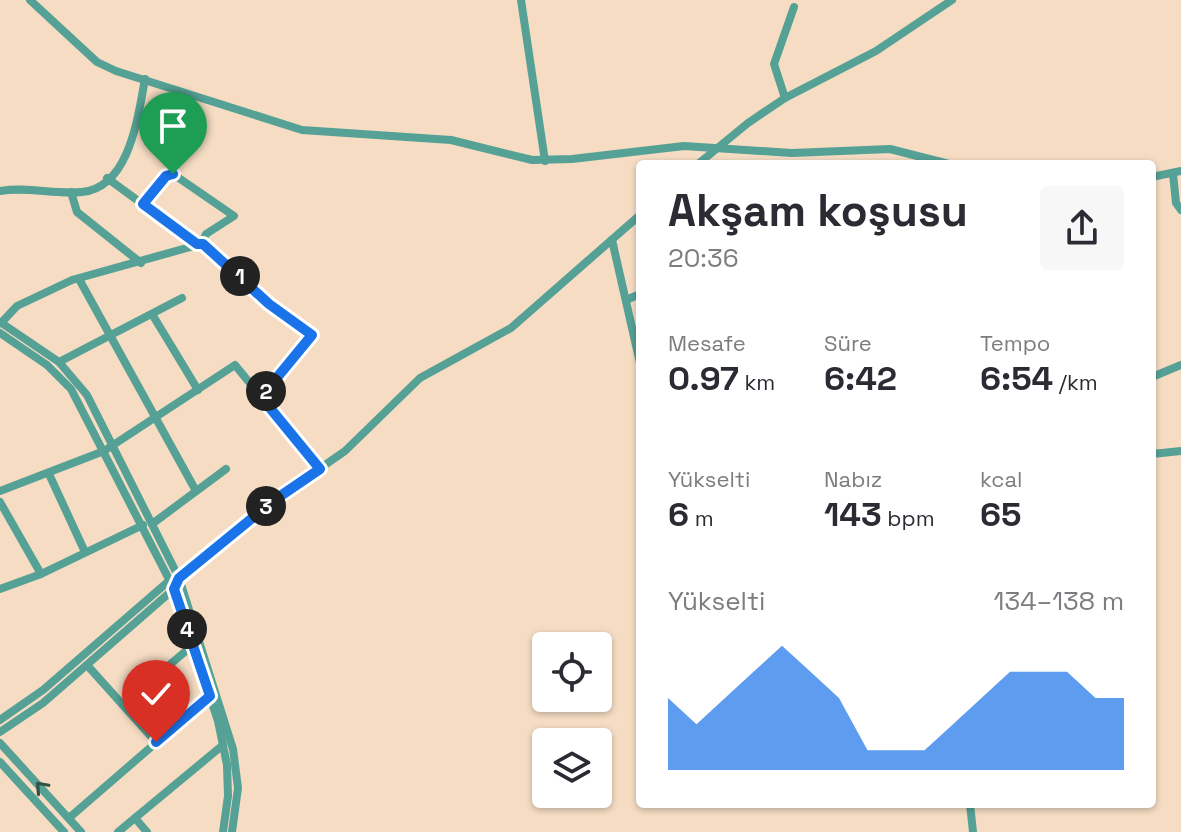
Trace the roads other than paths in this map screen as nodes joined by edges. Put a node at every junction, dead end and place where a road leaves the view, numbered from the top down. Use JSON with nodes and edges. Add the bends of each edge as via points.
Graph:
{"nodes":[{"id":1,"x":30,"y":0,"type":"edge"},
{"id":2,"x":521,"y":0,"type":"edge"},
{"id":3,"x":952,"y":0,"type":"edge"},
{"id":4,"x":794,"y":7,"type":"dead end"},
{"id":5,"x":145,"y":79,"type":"junction"},
{"id":6,"x":785,"y":98,"type":"junction"},
{"id":7,"x":716,"y":148,"type":"junction"},
{"id":8,"x":702,"y":160,"type":"edge"},
{"id":9,"x":933,"y":160,"type":"edge"},
{"id":10,"x":545,"y":161,"type":"junction"},
{"id":11,"x":1177,"y":173,"type":"edge"},
{"id":12,"x":1156,"y":176,"type":"edge"},
{"id":13,"x":107,"y":178,"type":"junction"},
{"id":14,"x":0,"y":191,"type":"edge"},
{"id":15,"x":71,"y":192,"type":"junction"},
{"id":16,"x":143,"y":204,"type":"junction"},
{"id":17,"x":1181,"y":210,"type":"edge"},
{"id":18,"x":636,"y":219,"type":"edge"},
{"id":19,"x":612,"y":240,"type":"junction"},
{"id":20,"x":199,"y":244,"type":"junction"},
{"id":21,"x":141,"y":263,"type":"junction"},
{"id":22,"x":79,"y":279,"type":"junction"},
{"id":23,"x":636,"y":296,"type":"edge"},
{"id":24,"x":182,"y":298,"type":"dead end"},
{"id":25,"x":626,"y":300,"type":"junction"},
{"id":26,"x":152,"y":314,"type":"junction"},
{"id":27,"x":0,"y":322,"type":"edge"},
{"id":28,"x":0,"y":333,"type":"edge"},
{"id":29,"x":112,"y":334,"type":"junction"},
{"id":30,"x":636,"y":345,"type":"edge"},
{"id":31,"x":59,"y":362,"type":"junction"},
{"id":32,"x":1181,"y":365,"type":"edge"},
{"id":33,"x":1156,"y":375,"type":"edge"},
{"id":34,"x":198,"y":390,"type":"junction"},
{"id":35,"x":261,"y":397,"type":"junction"},
{"id":36,"x":155,"y":419,"type":"junction"},
{"id":37,"x":109,"y":448,"type":"junction"},
{"id":38,"x":1181,"y":451,"type":"edge"},
{"id":39,"x":1156,"y":454,"type":"edge"},
{"id":40,"x":226,"y":469,"type":"dead end"},
{"id":41,"x":320,"y":469,"type":"junction"},
{"id":42,"x":49,"y":474,"type":"junction"},
{"id":43,"x":0,"y":491,"type":"edge"},
{"id":44,"x":196,"y":491,"type":"junction"},
{"id":45,"x":0,"y":502,"type":"edge"},
{"id":46,"x":148,"y":524,"type":"junction"},
{"id":47,"x":85,"y":552,"type":"junction"},
{"id":48,"x":41,"y":574,"type":"junction"},
{"id":49,"x":175,"y":579,"type":"junction"},
{"id":50,"x":0,"y":589,"type":"edge"},
{"id":51,"x":174,"y":589,"type":"junction"},
{"id":52,"x":193,"y":645,"type":"junction"},
{"id":53,"x":87,"y":665,"type":"junction"},
{"id":54,"x":210,"y":696,"type":"junction"},
{"id":55,"x":123,"y":704,"type":"junction"},
{"id":56,"x":0,"y":720,"type":"edge"},
{"id":57,"x":0,"y":732,"type":"edge"},
{"id":58,"x":156,"y":742,"type":"junction"},
{"id":59,"x":0,"y":743,"type":"edge"},
{"id":60,"x":223,"y":745,"type":"junction"},
{"id":61,"x":0,"y":762,"type":"edge"},
{"id":62,"x":970,"y":808,"type":"edge"},
{"id":63,"x":69,"y":818,"type":"junction"},
{"id":64,"x":135,"y":818,"type":"junction"},
{"id":65,"x":64,"y":832,"type":"edge"},
{"id":66,"x":81,"y":832,"type":"edge"},
{"id":67,"x":118,"y":832,"type":"edge"},
{"id":68,"x":147,"y":832,"type":"edge"},
{"id":69,"x":223,"y":832,"type":"edge"},
{"id":70,"x":232,"y":832,"type":"edge"},
{"id":71,"x":973,"y":832,"type":"edge"}],
"edges":[{"from":1,"to":5,"type":"street","via":[[97,62]]},
{"from":2,"to":10,"type":"street"},
{"from":3,"to":6,"type":"street","via":[[876,51]]},
{"from":4,"to":6,"type":"street","via":[[774,64]]},
{"from":5,"to":10,"type":"street","via":[[302,130],[451,140]]},
{"from":5,"to":13,"type":"street","via":[[132,146]]},
{"from":6,"to":7,"type":"street"},
{"from":7,"to":8,"type":"street"},
{"from":7,"to":9,"type":"street","via":[[792,153],[890,149]]},
{"from":7,"to":10,"type":"street","via":[[657,148]]},
{"from":11,"to":12,"type":"street"},
{"from":11,"to":17,"type":"street","via":[[1176,203]]},
{"from":13,"to":15,"type":"street","via":[[91,190]]},
{"from":13,"to":16,"type":"street"},
{"from":14,"to":15,"type":"street"},
{"from":15,"to":21,"type":"street","via":[[77,212]]},
{"from":16,"to":20,"type":"street"},
{"from":16,"to":20,"type":"street","via":[[173,174],[234,216]]},
{"from":18,"to":19,"type":"street"},
{"from":19,"to":25,"type":"street"},
{"from":19,"to":41,"type":"street","via":[[511,328],[420,378]]},
{"from":20,"to":21,"type":"street"},
{"from":20,"to":35,"type":"street","via":[[312,335]]},
{"from":21,"to":22,"type":"street"},
{"from":22,"to":27,"type":"street","via":[[17,306]]},
{"from":22,"to":29,"type":"street"},
{"from":23,"to":25,"type":"street"},
{"from":24,"to":26,"type":"street"},
{"from":25,"to":30,"type":"street"},
{"from":26,"to":29,"type":"street"},
{"from":26,"to":34,"type":"street"},
{"from":27,"to":31,"type":"street"},
{"from":28,"to":37,"type":"street","via":[[63,379]]},
{"from":29,"to":31,"type":"street"},
{"from":29,"to":36,"type":"street"},
{"from":31,"to":37,"type":"street","via":[[87,395]]},
{"from":32,"to":33,"type":"street"},
{"from":34,"to":35,"type":"street","via":[[235,365]]},
{"from":34,"to":36,"type":"street"},
{"from":35,"to":41,"type":"street"},
{"from":36,"to":37,"type":"street"},
{"from":36,"to":44,"type":"street"},
{"from":37,"to":42,"type":"street"},
{"from":37,"to":46,"type":"street"},
{"from":38,"to":39,"type":"street"},
{"from":40,"to":44,"type":"street"},
{"from":41,"to":49,"type":"street"},
{"from":42,"to":43,"type":"street"},
{"from":42,"to":47,"type":"street"},
{"from":44,"to":46,"type":"street"},
{"from":45,"to":48,"type":"street"},
{"from":46,"to":47,"type":"street"},
{"from":46,"to":49,"type":"street"},
{"from":47,"to":48,"type":"street"},
{"from":48,"to":50,"type":"street"},
{"from":49,"to":51,"type":"street"},
{"from":49,"to":56,"type":"street"},
{"from":49,"to":70,"type":"street","via":[[233,749],[238,788]]},
{"from":51,"to":52,"type":"street"},
{"from":51,"to":53,"type":"street"},
{"from":52,"to":54,"type":"street"},
{"from":52,"to":55,"type":"street"},
{"from":53,"to":55,"type":"street"},
{"from":53,"to":57,"type":"street"},
{"from":54,"to":58,"type":"street"},
{"from":54,"to":60,"type":"street"},
{"from":55,"to":58,"type":"street"},
{"from":58,"to":63,"type":"street"},
{"from":63,"to":59,"type":"street","one_way":true},
{"from":60,"to":64,"type":"street"},
{"from":60,"to":69,"type":"street","via":[[228,778]]},
{"from":61,"to":65,"type":"street"},
{"from":62,"to":71,"type":"street"},
{"from":63,"to":66,"type":"street"},
{"from":64,"to":67,"type":"street"},
{"from":64,"to":68,"type":"street"}]}
